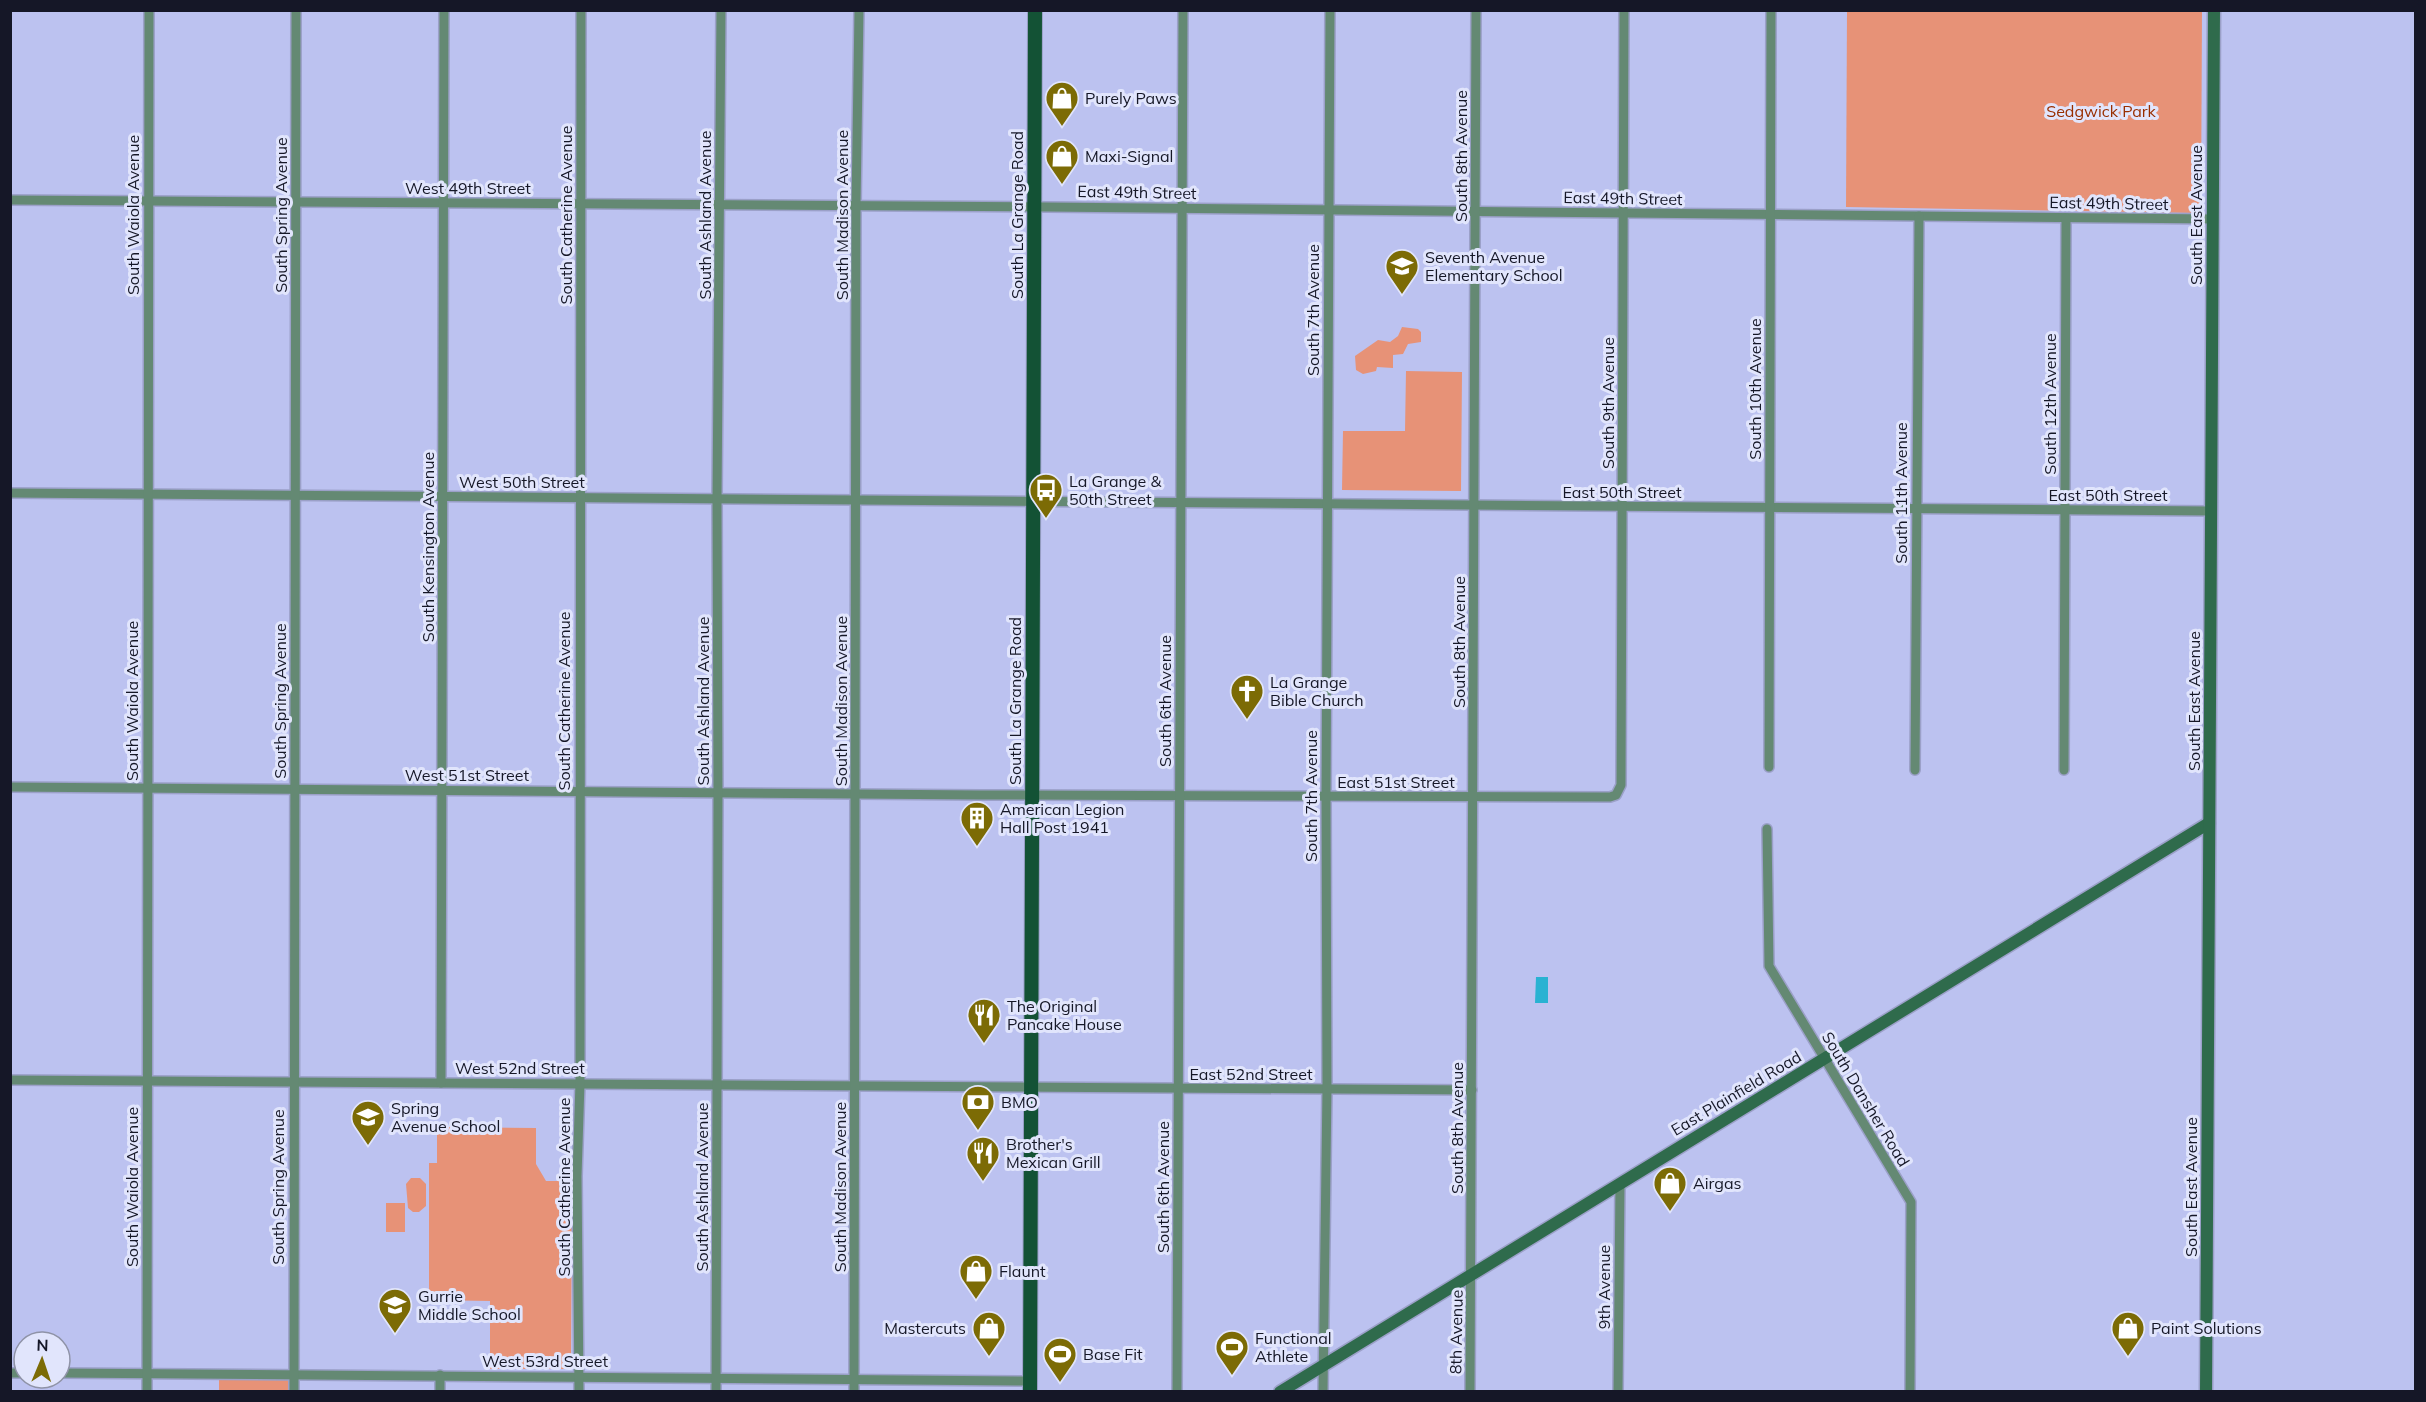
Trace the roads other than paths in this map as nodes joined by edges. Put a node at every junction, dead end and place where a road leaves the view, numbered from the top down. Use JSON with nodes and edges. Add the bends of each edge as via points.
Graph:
{"nodes":[{"id":1,"x":149,"y":10,"type":"edge"},
{"id":2,"x":296,"y":10,"type":"edge"},
{"id":3,"x":444,"y":10,"type":"edge"},
{"id":4,"x":581,"y":10,"type":"edge"},
{"id":5,"x":721,"y":10,"type":"edge"},
{"id":6,"x":859,"y":10,"type":"edge"},
{"id":7,"x":1035,"y":10,"type":"edge"},
{"id":8,"x":1183,"y":10,"type":"edge"},
{"id":9,"x":1330,"y":10,"type":"edge"},
{"id":10,"x":1476,"y":10,"type":"edge"},
{"id":11,"x":1624,"y":10,"type":"edge"},
{"id":12,"x":1771,"y":10,"type":"edge"},
{"id":13,"x":2214,"y":10,"type":"edge"},
{"id":14,"x":10,"y":200,"type":"edge"},
{"id":15,"x":148,"y":201,"type":"junction"},
{"id":16,"x":296,"y":202,"type":"junction"},
{"id":17,"x":443,"y":202,"type":"junction"},
{"id":18,"x":581,"y":203,"type":"junction"},
{"id":19,"x":721,"y":204,"type":"junction"},
{"id":20,"x":856,"y":205,"type":"junction"},
{"id":21,"x":1034,"y":207,"type":"junction"},
{"id":22,"x":1182,"y":208,"type":"junction"},
{"id":23,"x":1329,"y":210,"type":"junction"},
{"id":24,"x":1475,"y":211,"type":"junction"},
{"id":25,"x":1624,"y":213,"type":"junction"},
{"id":26,"x":1771,"y":214,"type":"junction"},
{"id":27,"x":1919,"y":216,"type":"junction"},
{"id":28,"x":2066,"y":218,"type":"junction"},
{"id":29,"x":2213,"y":219,"type":"junction"},
{"id":30,"x":10,"y":493,"type":"edge"},
{"id":31,"x":147,"y":493,"type":"junction"},
{"id":32,"x":295,"y":495,"type":"junction"},
{"id":33,"x":442,"y":497,"type":"junction"},
{"id":34,"x":580,"y":498,"type":"junction"},
{"id":35,"x":717,"y":498,"type":"junction"},
{"id":36,"x":856,"y":500,"type":"junction"},
{"id":37,"x":1032,"y":503,"type":"junction"},
{"id":38,"x":1181,"y":504,"type":"junction"},
{"id":39,"x":1327,"y":505,"type":"junction"},
{"id":40,"x":1474,"y":506,"type":"junction"},
{"id":41,"x":1623,"y":507,"type":"junction"},
{"id":42,"x":1769,"y":508,"type":"junction"},
{"id":43,"x":1916,"y":509,"type":"junction"},
{"id":44,"x":2064,"y":510,"type":"junction"},
{"id":45,"x":2211,"y":511,"type":"junction"},
{"id":46,"x":1769,"y":767,"type":"dead end"},
{"id":47,"x":1915,"y":770,"type":"dead end"},
{"id":48,"x":2064,"y":770,"type":"dead end"},
{"id":49,"x":10,"y":787,"type":"edge"},
{"id":50,"x":147,"y":787,"type":"junction"},
{"id":51,"x":295,"y":788,"type":"junction"},
{"id":52,"x":442,"y":790,"type":"junction"},
{"id":53,"x":579,"y":790,"type":"junction"},
{"id":54,"x":718,"y":792,"type":"junction"},
{"id":55,"x":856,"y":793,"type":"junction"},
{"id":56,"x":1031,"y":795,"type":"junction"},
{"id":57,"x":1180,"y":795,"type":"junction"},
{"id":58,"x":1616,"y":795,"type":"joint"},
{"id":59,"x":1326,"y":797,"type":"junction"},
{"id":60,"x":1473,"y":798,"type":"junction"},
{"id":61,"x":2209,"y":823,"type":"junction"},
{"id":62,"x":1767,"y":829,"type":"dead end"},
{"id":63,"x":1824,"y":1058,"type":"junction"},
{"id":64,"x":10,"y":1080,"type":"edge"},
{"id":65,"x":147,"y":1081,"type":"junction"},
{"id":66,"x":293,"y":1082,"type":"junction"},
{"id":67,"x":441,"y":1083,"type":"junction"},
{"id":68,"x":580,"y":1083,"type":"junction"},
{"id":69,"x":717,"y":1084,"type":"junction"},
{"id":70,"x":856,"y":1086,"type":"junction"},
{"id":71,"x":1030,"y":1087,"type":"junction"},
{"id":72,"x":1327,"y":1088,"type":"junction"},
{"id":73,"x":1178,"y":1089,"type":"junction"},
{"id":74,"x":1472,"y":1090,"type":"junction"},
{"id":75,"x":1620,"y":1184,"type":"junction"},
{"id":76,"x":1472,"y":1274,"type":"junction"},
{"id":77,"x":1323,"y":1365,"type":"junction"},
{"id":78,"x":147,"y":1372,"type":"junction"},
{"id":79,"x":72,"y":1373,"type":"edge"},
{"id":80,"x":294,"y":1374,"type":"junction"},
{"id":81,"x":440,"y":1375,"type":"junction"},
{"id":82,"x":579,"y":1376,"type":"junction"},
{"id":83,"x":716,"y":1377,"type":"junction"},
{"id":84,"x":854,"y":1379,"type":"junction"},
{"id":85,"x":1030,"y":1386,"type":"edge"},
{"id":86,"x":147,"y":1392,"type":"edge"},
{"id":87,"x":294,"y":1392,"type":"edge"},
{"id":88,"x":440,"y":1392,"type":"edge"},
{"id":89,"x":579,"y":1392,"type":"edge"},
{"id":90,"x":716,"y":1392,"type":"edge"},
{"id":91,"x":854,"y":1392,"type":"edge"},
{"id":92,"x":1177,"y":1392,"type":"edge"},
{"id":93,"x":1280,"y":1392,"type":"edge"},
{"id":94,"x":1323,"y":1392,"type":"edge"},
{"id":95,"x":1470,"y":1392,"type":"edge"},
{"id":96,"x":1618,"y":1392,"type":"edge"},
{"id":97,"x":1910,"y":1392,"type":"edge"},
{"id":98,"x":2206,"y":1392,"type":"edge"}],
"edges":[{"from":1,"to":15,"type":"street","name":"South Waiola Avenue"},
{"from":2,"to":16,"type":"street","name":"South Spring Avenue"},
{"from":3,"to":17,"type":"street","name":"South Kensington Avenue"},
{"from":4,"to":18,"type":"street","name":"South Catherine Avenue"},
{"from":5,"to":19,"type":"street","name":"South Ashland Avenue"},
{"from":6,"to":20,"type":"street","name":"South Madison Avenue"},
{"from":7,"to":21,"type":"main road","name":"South La Grange Road"},
{"from":8,"to":22,"type":"street","name":"South 6th Avenue"},
{"from":9,"to":23,"type":"street","name":"South 7th Avenue"},
{"from":10,"to":24,"type":"street","name":"South 8th Avenue"},
{"from":11,"to":25,"type":"street","name":"South 9th Avenue"},
{"from":12,"to":26,"type":"street","name":"South 10th Avenue"},
{"from":13,"to":29,"type":"main road","name":"South East Avenue"},
{"from":14,"to":15,"type":"street","name":"West 49th Street"},
{"from":15,"to":16,"type":"street","name":"West 49th Street"},
{"from":15,"to":31,"type":"street","name":"South Waiola Avenue"},
{"from":16,"to":17,"type":"street","name":"West 49th Street"},
{"from":16,"to":32,"type":"street","name":"South Spring Avenue"},
{"from":17,"to":18,"type":"street","name":"West 49th Street"},
{"from":17,"to":33,"type":"street","name":"South Kensington Avenue"},
{"from":18,"to":19,"type":"street","name":"West 49th Street"},
{"from":18,"to":34,"type":"street","name":"South Catherine Avenue"},
{"from":19,"to":20,"type":"street","name":"West 49th Street"},
{"from":19,"to":35,"type":"street","name":"South Ashland Avenue"},
{"from":20,"to":21,"type":"street","name":"West 49th Street"},
{"from":20,"to":36,"type":"street","name":"South Madison Avenue"},
{"from":21,"to":22,"type":"street","name":"East 49th Street"},
{"from":21,"to":37,"type":"main road","name":"South La Grange Road"},
{"from":22,"to":23,"type":"street","name":"East 49th Street"},
{"from":22,"to":38,"type":"street","name":"South 6th Avenue"},
{"from":23,"to":24,"type":"street","name":"East 49th Street"},
{"from":23,"to":39,"type":"street","name":"South 7th Avenue"},
{"from":24,"to":25,"type":"street","name":"East 49th Street"},
{"from":24,"to":40,"type":"street","name":"South 8th Avenue"},
{"from":25,"to":26,"type":"street","name":"East 49th Street"},
{"from":25,"to":41,"type":"street","name":"South 9th Avenue"},
{"from":26,"to":27,"type":"street","name":"East 49th Street"},
{"from":26,"to":42,"type":"street","name":"South 10th Avenue"},
{"from":27,"to":28,"type":"street","name":"East 49th Street"},
{"from":27,"to":43,"type":"street","name":"South 11th Avenue"},
{"from":28,"to":29,"type":"street","name":"East 49th Street"},
{"from":28,"to":44,"type":"street","name":"South 12th Avenue"},
{"from":29,"to":45,"type":"main road","name":"South East Avenue"},
{"from":30,"to":31,"type":"street","name":"West 50th Street"},
{"from":31,"to":32,"type":"street","name":"West 50th Street"},
{"from":31,"to":50,"type":"street","name":"South Waiola Avenue"},
{"from":32,"to":33,"type":"street","name":"West 50th Street"},
{"from":32,"to":51,"type":"street","name":"South Spring Avenue"},
{"from":33,"to":34,"type":"street","name":"West 50th Street"},
{"from":33,"to":52,"type":"street","name":"South Kensington Avenue"},
{"from":34,"to":35,"type":"street","name":"West 50th Street"},
{"from":34,"to":53,"type":"street","name":"South Catherine Avenue"},
{"from":35,"to":36,"type":"street","name":"West 50th Street"},
{"from":35,"to":54,"type":"street","name":"South Ashland Avenue"},
{"from":36,"to":37,"type":"street","name":"West 50th Street"},
{"from":36,"to":55,"type":"street","name":"South Madison Avenue"},
{"from":37,"to":38,"type":"street","name":"East 50th Street"},
{"from":37,"to":56,"type":"main road","name":"South La Grange Road"},
{"from":38,"to":39,"type":"street","name":"East 50th Street"},
{"from":38,"to":57,"type":"street","name":"South 6th Avenue"},
{"from":39,"to":40,"type":"street","name":"East 50th Street"},
{"from":39,"to":59,"type":"street","name":"South 7th Avenue"},
{"from":40,"to":41,"type":"street","name":"East 50th Street"},
{"from":40,"to":60,"type":"street","name":"South 8th Avenue"},
{"from":41,"to":42,"type":"street","name":"East 50th Street"},
{"from":41,"to":58,"type":"street","name":"South 9th Avenue","via":[[1621,785]]},
{"from":42,"to":43,"type":"street","name":"East 50th Street"},
{"from":42,"to":46,"type":"street","name":"South 10th Avenue"},
{"from":43,"to":44,"type":"street","name":"East 50th Street"},
{"from":43,"to":47,"type":"street","name":"South 11th Avenue"},
{"from":44,"to":45,"type":"street","name":"East 50th Street"},
{"from":44,"to":48,"type":"street","name":"South 12th Avenue"},
{"from":45,"to":61,"type":"main road","name":"South East Avenue"},
{"from":49,"to":50,"type":"street","name":"West 51st Street"},
{"from":50,"to":51,"type":"street","name":"West 51st Street"},
{"from":50,"to":65,"type":"street","name":"South Waiola Avenue"},
{"from":51,"to":52,"type":"street","name":"West 51st Street"},
{"from":51,"to":66,"type":"street","name":"South Spring Avenue"},
{"from":52,"to":53,"type":"street","name":"West 51st Street"},
{"from":52,"to":67,"type":"street","name":"South Kensington Avenue"},
{"from":53,"to":54,"type":"street","name":"West 51st Street"},
{"from":53,"to":68,"type":"street","name":"South Catherine Avenue"},
{"from":54,"to":55,"type":"street","name":"West 51st Street"},
{"from":54,"to":69,"type":"street","name":"South Ashland Avenue"},
{"from":55,"to":56,"type":"street","name":"West 51st Street"},
{"from":55,"to":70,"type":"street","name":"South Madison Avenue"},
{"from":56,"to":57,"type":"street","name":"East 51st Street"},
{"from":56,"to":71,"type":"main road","name":"South La Grange Road"},
{"from":57,"to":59,"type":"street","name":"East 51st Street"},
{"from":57,"to":73,"type":"street","name":"South 6th Avenue"},
{"from":58,"to":60,"type":"street","name":"East 51st Street","via":[[1605,799]]},
{"from":59,"to":60,"type":"street","name":"East 51st Street"},
{"from":59,"to":72,"type":"street","name":"South 7th Avenue"},
{"from":60,"to":74,"type":"street","name":"South 8th Avenue"},
{"from":61,"to":63,"type":"main road","name":"East Plainfield Road"},
{"from":61,"to":98,"type":"main road","name":"South East Avenue"},
{"from":62,"to":63,"type":"street","name":"South Dansher Road","via":[[1769,966]]},
{"from":63,"to":75,"type":"main road","name":"East Plainfield Road"},
{"from":63,"to":97,"type":"street","name":"South Dansher Road","via":[[1911,1202]]},
{"from":64,"to":65,"type":"street","name":"West 52nd Street"},
{"from":65,"to":66,"type":"street","name":"West 52nd Street"},
{"from":65,"to":78,"type":"street","name":"South Waiola Avenue"},
{"from":66,"to":67,"type":"street","name":"West 52nd Street"},
{"from":66,"to":80,"type":"street","name":"South Spring Avenue"},
{"from":67,"to":68,"type":"street","name":"West 52nd Street"},
{"from":68,"to":69,"type":"street","name":"West 52nd Street"},
{"from":68,"to":82,"type":"street","name":"South Catherine Avenue"},
{"from":69,"to":70,"type":"street","name":"West 52nd Street"},
{"from":69,"to":83,"type":"street","name":"South Ashland Avenue"},
{"from":70,"to":71,"type":"street","name":"West 52nd Street"},
{"from":70,"to":84,"type":"street","name":"South Madison Avenue"},
{"from":71,"to":73,"type":"street","name":"East 52nd Street"},
{"from":71,"to":85,"type":"main road","name":"South La Grange Road"},
{"from":72,"to":73,"type":"street","name":"East 52nd Street"},
{"from":72,"to":74,"type":"street","name":"East 52nd Street"},
{"from":72,"to":77,"type":"street","name":"South 7th Avenue"},
{"from":73,"to":92,"type":"street","name":"South 6th Avenue"},
{"from":74,"to":76,"type":"street","name":"South 8th Avenue"},
{"from":75,"to":76,"type":"main road","name":"East Plainfield Road"},
{"from":75,"to":96,"type":"street","name":"9th Avenue"},
{"from":76,"to":77,"type":"main road","name":"East Plainfield Road"},
{"from":76,"to":95,"type":"street","name":"8th Avenue"},
{"from":77,"to":93,"type":"main road","name":"East Plainfield Road"},
{"from":77,"to":94,"type":"street","name":"South 7th Avenue"},
{"from":78,"to":79,"type":"street","name":"West 53rd Street"},
{"from":78,"to":80,"type":"street","name":"West 53rd Street"},
{"from":78,"to":86,"type":"street","name":"South Waiola Avenue"},
{"from":80,"to":81,"type":"street","name":"West 53rd Street"},
{"from":80,"to":87,"type":"street","name":"South Spring Avenue"},
{"from":81,"to":82,"type":"street","name":"West 53rd Street"},
{"from":81,"to":88,"type":"street"},
{"from":82,"to":83,"type":"street","name":"West 53rd Street"},
{"from":82,"to":89,"type":"street","name":"South Catherine Avenue"},
{"from":83,"to":84,"type":"street","name":"West 53rd Street"},
{"from":83,"to":90,"type":"street","name":"South Ashland Avenue"},
{"from":84,"to":85,"type":"street","name":"West 53rd Street"},
{"from":84,"to":91,"type":"street","name":"South Madison Avenue"}]}
